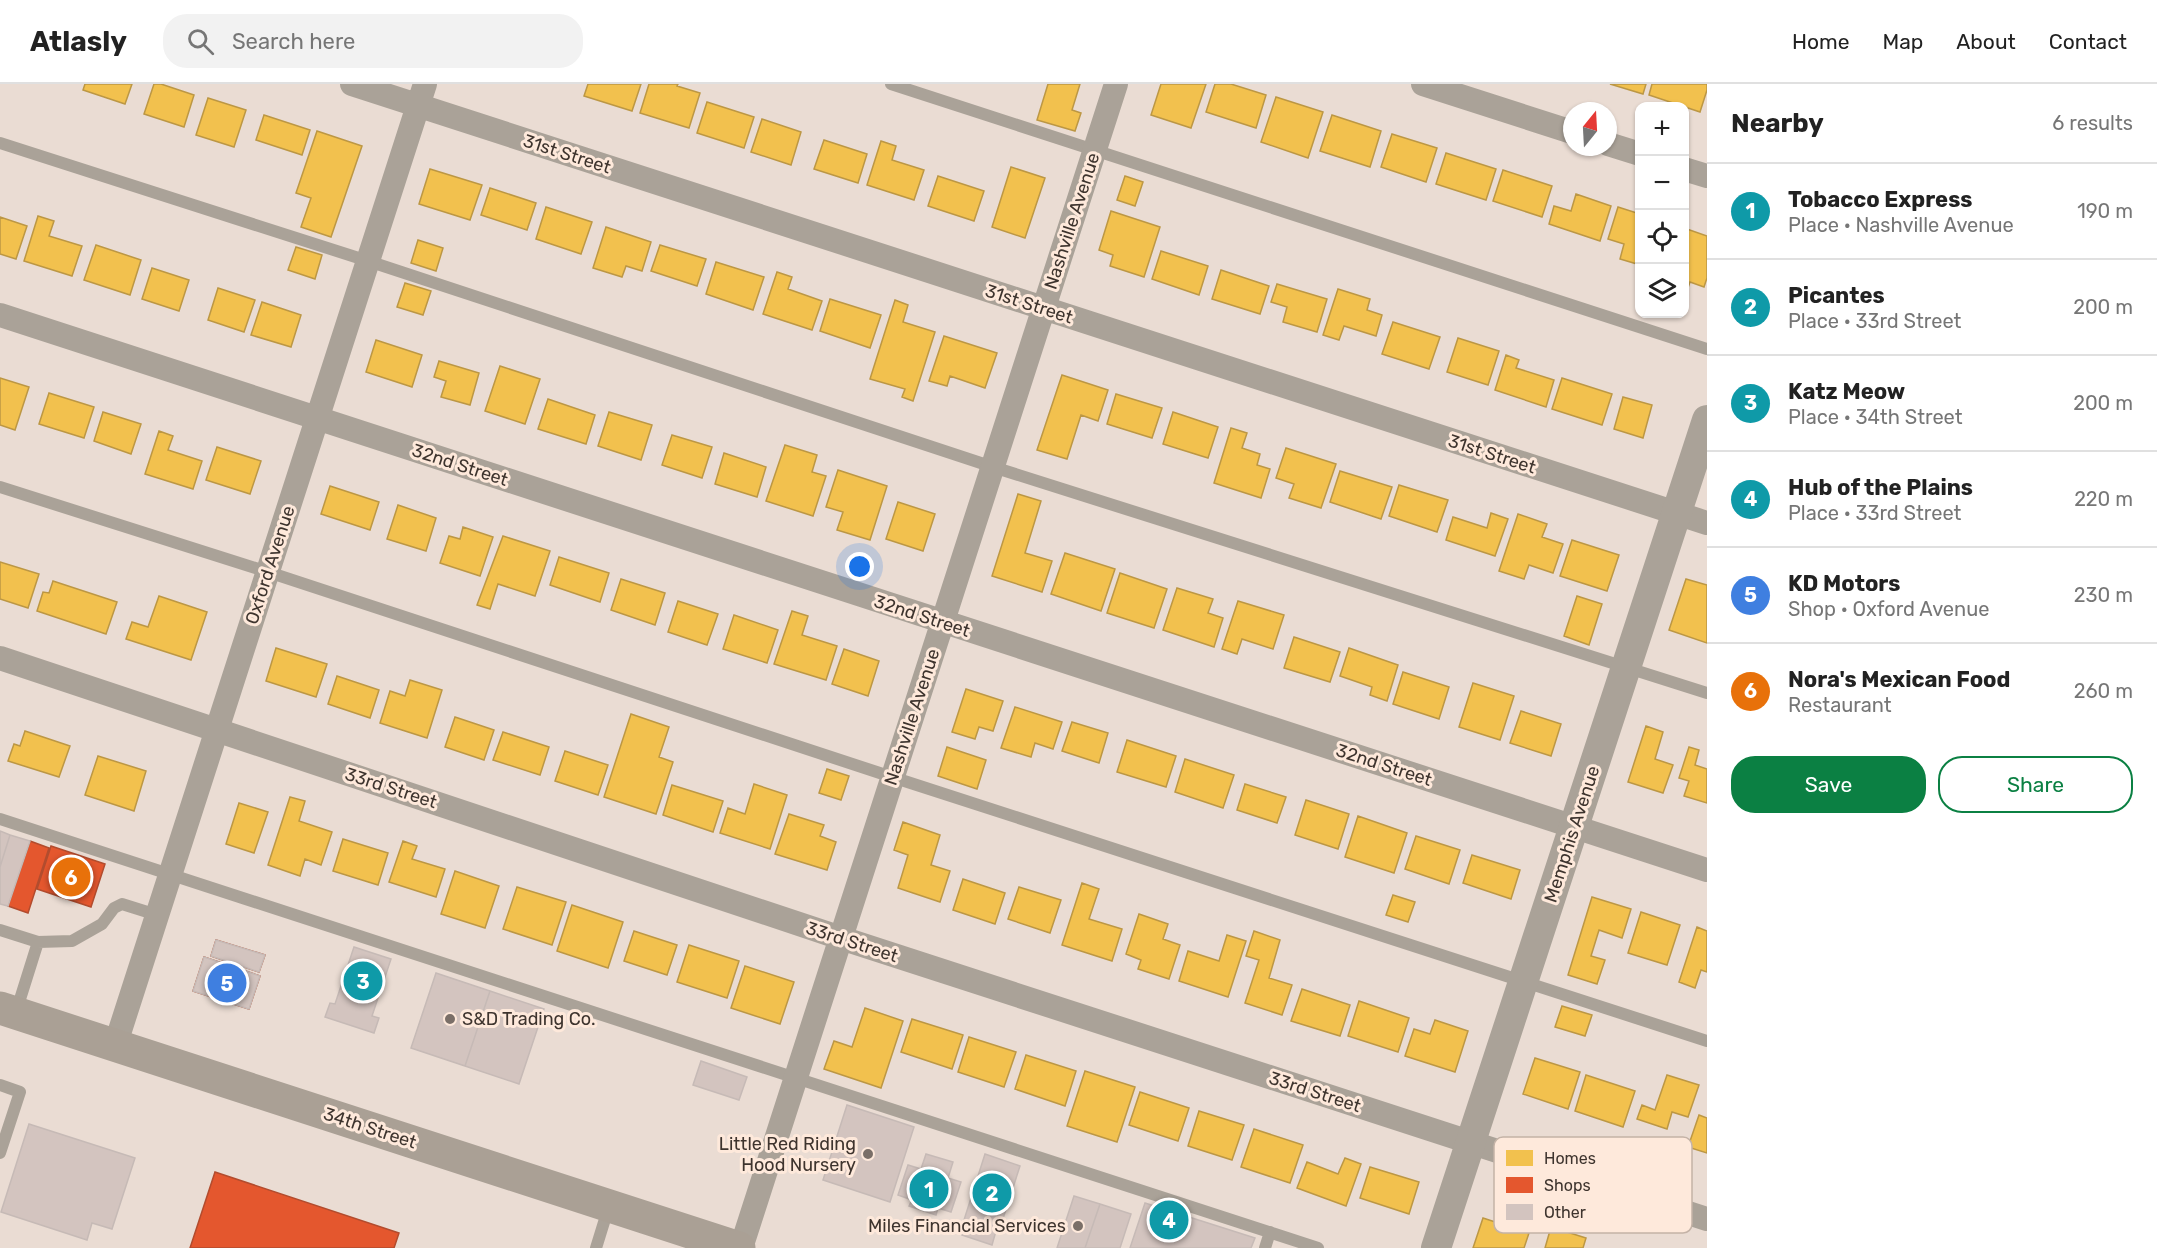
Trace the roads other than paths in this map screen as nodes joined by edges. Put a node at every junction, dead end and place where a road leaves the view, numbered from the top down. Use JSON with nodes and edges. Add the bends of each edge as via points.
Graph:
{"nodes":[{"id":1,"x":352,"y":84,"type":"edge"},
{"id":2,"x":891,"y":84,"type":"edge"},
{"id":3,"x":1116,"y":84,"type":"edge"},
{"id":4,"x":1423,"y":84,"type":"edge"},
{"id":5,"x":422,"y":95,"type":"edge"},
{"id":6,"x":1563,"y":129,"type":"edge"},
{"id":7,"x":0,"y":143,"type":"edge"},
{"id":8,"x":1617,"y":147,"type":"edge"},
{"id":9,"x":1095,"y":150,"type":"junction"},
{"id":10,"x":1635,"y":152,"type":"edge"},
{"id":11,"x":1689,"y":171,"type":"edge"},
{"id":12,"x":1707,"y":176,"type":"edge"},
{"id":13,"x":368,"y":261,"type":"junction"},
{"id":14,"x":1044,"y":308,"type":"junction"},
{"id":15,"x":0,"y":315,"type":"edge"},
{"id":16,"x":1707,"y":350,"type":"edge"},
{"id":17,"x":317,"y":418,"type":"junction"},
{"id":18,"x":1707,"y":420,"type":"edge"},
{"id":19,"x":993,"y":467,"type":"junction"},
{"id":20,"x":0,"y":487,"type":"edge"},
{"id":21,"x":1677,"y":514,"type":"junction"},
{"id":22,"x":1707,"y":524,"type":"edge"},
{"id":23,"x":268,"y":572,"type":"junction"},
{"id":24,"x":943,"y":622,"type":"junction"},
{"id":25,"x":0,"y":658,"type":"edge"},
{"id":26,"x":1626,"y":666,"type":"junction"},
{"id":27,"x":1707,"y":693,"type":"edge"},
{"id":28,"x":217,"y":730,"type":"junction"},
{"id":29,"x":892,"y":777,"type":"junction"},
{"id":30,"x":0,"y":819,"type":"edge"},
{"id":31,"x":1574,"y":827,"type":"junction"},
{"id":32,"x":1707,"y":870,"type":"edge"},
{"id":33,"x":171,"y":873,"type":"junction"},
{"id":34,"x":157,"y":915,"type":"junction"},
{"id":35,"x":0,"y":930,"type":"edge"},
{"id":36,"x":840,"y":938,"type":"junction"},
{"id":37,"x":38,"y":942,"type":"junction"},
{"id":38,"x":1523,"y":982,"type":"junction"},
{"id":39,"x":8,"y":1011,"type":"edge"},
{"id":40,"x":1707,"y":1041,"type":"edge"},
{"id":41,"x":115,"y":1046,"type":"junction"},
{"id":42,"x":795,"y":1079,"type":"junction"},
{"id":43,"x":0,"y":1085,"type":"edge"},
{"id":44,"x":1470,"y":1142,"type":"junction"},
{"id":45,"x":1494,"y":1150,"type":"edge"},
{"id":46,"x":0,"y":1153,"type":"edge"},
{"id":47,"x":610,"y":1206,"type":"junction"},
{"id":48,"x":1692,"y":1214,"type":"edge"},
{"id":49,"x":1707,"y":1219,"type":"edge"},
{"id":50,"x":1270,"y":1232,"type":"junction"},
{"id":51,"x":596,"y":1248,"type":"edge"},
{"id":52,"x":740,"y":1248,"type":"edge"},
{"id":53,"x":1265,"y":1248,"type":"edge"},
{"id":54,"x":1318,"y":1248,"type":"edge"},
{"id":55,"x":1436,"y":1248,"type":"edge"}],
"edges":[{"from":1,"to":5,"type":"street","name":"31st Street"},
{"from":2,"to":9,"type":"lane"},
{"from":3,"to":9,"type":"street","name":"Nashville Avenue"},
{"from":4,"to":6,"type":"street"},
{"from":5,"to":13,"type":"street","name":"Oxford Avenue"},
{"from":5,"to":14,"type":"street","name":"31st Street"},
{"from":7,"to":13,"type":"lane"},
{"from":8,"to":10,"type":"street"},
{"from":9,"to":14,"type":"street","name":"Nashville Avenue"},
{"from":9,"to":16,"type":"lane"},
{"from":11,"to":12,"type":"street"},
{"from":13,"to":17,"type":"street","name":"Oxford Avenue"},
{"from":13,"to":19,"type":"lane"},
{"from":14,"to":19,"type":"street","name":"Nashville Avenue"},
{"from":14,"to":21,"type":"street","name":"31st Street"},
{"from":15,"to":17,"type":"street","name":"32nd Street"},
{"from":17,"to":23,"type":"street","name":"Oxford Avenue"},
{"from":17,"to":24,"type":"street","name":"32nd Street"},
{"from":18,"to":21,"type":"street","name":"Memphis Avenue"},
{"from":19,"to":24,"type":"street","name":"Nashville Avenue"},
{"from":19,"to":26,"type":"lane"},
{"from":20,"to":23,"type":"lane"},
{"from":21,"to":22,"type":"street","name":"31st Street"},
{"from":21,"to":26,"type":"street","name":"Memphis Avenue"},
{"from":23,"to":28,"type":"street","name":"Oxford Avenue"},
{"from":23,"to":29,"type":"lane"},
{"from":24,"to":29,"type":"street","name":"Nashville Avenue"},
{"from":24,"to":31,"type":"street","name":"32nd Street"},
{"from":25,"to":28,"type":"street","name":"33rd Street"},
{"from":26,"to":27,"type":"lane"},
{"from":26,"to":31,"type":"street","name":"Memphis Avenue"},
{"from":28,"to":33,"type":"street","name":"Oxford Avenue"},
{"from":28,"to":36,"type":"street","name":"33rd Street"},
{"from":29,"to":36,"type":"street","name":"Nashville Avenue"},
{"from":29,"to":38,"type":"lane"},
{"from":30,"to":33,"type":"lane"},
{"from":31,"to":32,"type":"street","name":"32nd Street"},
{"from":31,"to":38,"type":"street","name":"Memphis Avenue"},
{"from":33,"to":34,"type":"street","name":"Oxford Avenue"},
{"from":33,"to":42,"type":"lane"},
{"from":34,"to":37,"type":"lane","via":[[122,904],[102,924],[72,941]]},
{"from":34,"to":41,"type":"street","name":"Oxford Avenue"},
{"from":35,"to":37,"type":"lane"},
{"from":36,"to":42,"type":"street","name":"Nashville Avenue"},
{"from":36,"to":44,"type":"street","name":"33rd Street"},
{"from":37,"to":39,"type":"lane"},
{"from":38,"to":40,"type":"lane"},
{"from":38,"to":44,"type":"street","name":"Memphis Avenue"},
{"from":39,"to":41,"type":"main road","name":"34th Street"},
{"from":41,"to":47,"type":"main road","name":"34th Street"},
{"from":42,"to":50,"type":"lane"},
{"from":42,"to":52,"type":"street","name":"Nashville Avenue"},
{"from":43,"to":46,"type":"lane","via":[[20,1092]]},
{"from":44,"to":45,"type":"street","name":"33rd Street"},
{"from":44,"to":55,"type":"street","name":"Memphis Avenue"},
{"from":47,"to":51,"type":"lane"},
{"from":47,"to":52,"type":"main road","name":"34th Street","via":[[688,1236]]},
{"from":48,"to":49,"type":"street","name":"33rd Street"},
{"from":50,"to":53,"type":"lane"},
{"from":50,"to":54,"type":"lane"}]}
